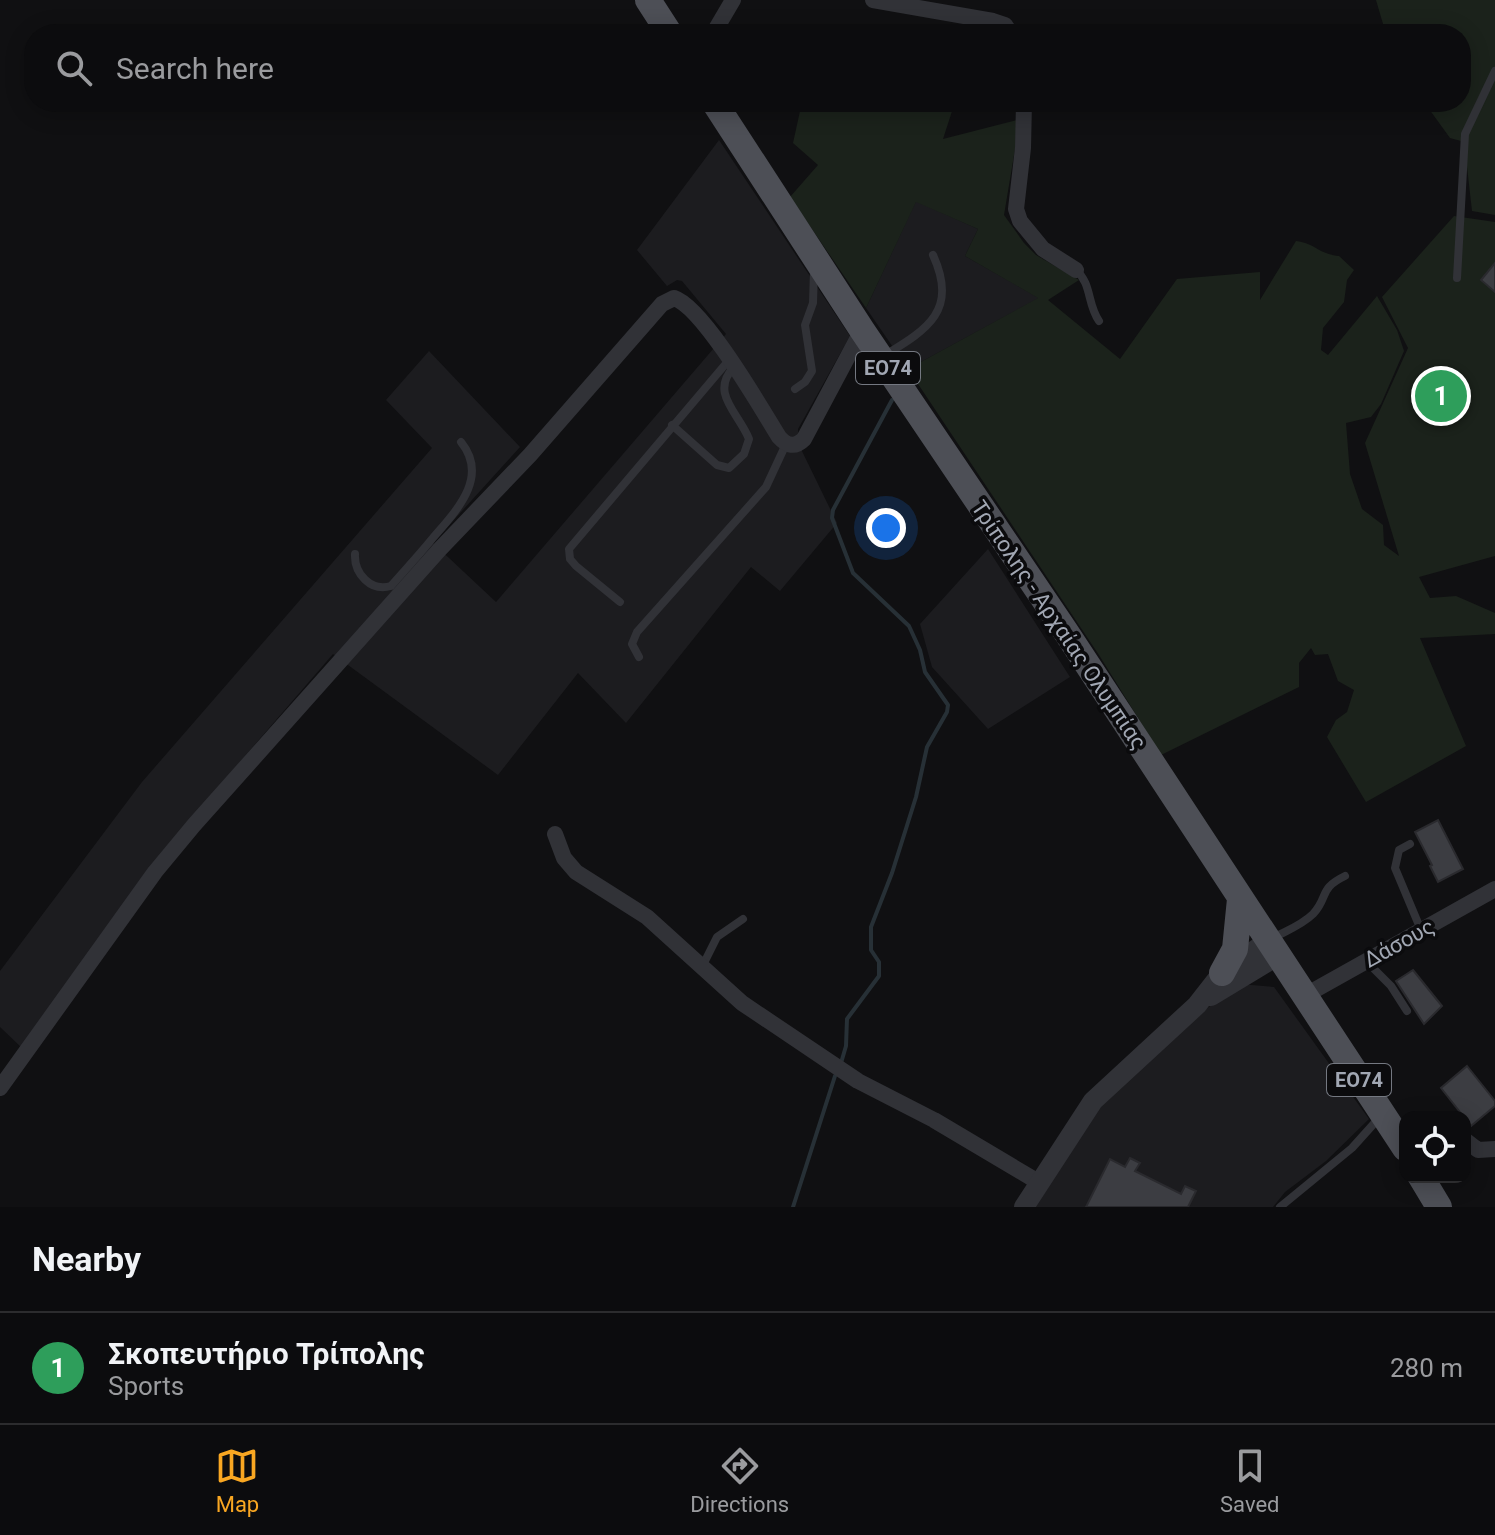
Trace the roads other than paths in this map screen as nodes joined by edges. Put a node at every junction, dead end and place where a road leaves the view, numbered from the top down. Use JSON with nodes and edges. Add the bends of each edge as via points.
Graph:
{"nodes":[{"id":1,"x":648,"y":0,"type":"edge"},
{"id":2,"x":733,"y":0,"type":"edge"},
{"id":3,"x":873,"y":0,"type":"edge"},
{"id":4,"x":664,"y":24,"type":"edge"},
{"id":5,"x":719,"y":24,"type":"edge"},
{"id":6,"x":1002,"y":24,"type":"edge"},
{"id":7,"x":1495,"y":71,"type":"edge"},
{"id":8,"x":721,"y":112,"type":"edge"},
{"id":9,"x":1024,"y":112,"type":"edge"},
{"id":10,"x":933,"y":255,"type":"dead end"},
{"id":11,"x":816,"y":258,"type":"junction"},
{"id":12,"x":1076,"y":270,"type":"joint"},
{"id":13,"x":1457,"y":278,"type":"dead end"},
{"id":14,"x":1099,"y":321,"type":"dead end"},
{"id":15,"x":862,"y":330,"type":"junction"},
{"id":16,"x":881,"y":358,"type":"junction"},
{"id":17,"x":732,"y":363,"type":"junction"},
{"id":18,"x":795,"y":389,"type":"dead end"},
{"id":19,"x":672,"y":425,"type":"junction"},
{"id":20,"x":461,"y":442,"type":"dead end"},
{"id":21,"x":786,"y":444,"type":"junction"},
{"id":22,"x":355,"y":554,"type":"dead end"},
{"id":23,"x":412,"y":572,"type":"junction"},
{"id":24,"x":620,"y":602,"type":"dead end"},
{"id":25,"x":639,"y":657,"type":"dead end"},
{"id":26,"x":555,"y":834,"type":"dead end"},
{"id":27,"x":1410,"y":844,"type":"dead end"},
{"id":28,"x":1345,"y":876,"type":"dead end"},
{"id":29,"x":1495,"y":889,"type":"edge"},
{"id":30,"x":1240,"y":899,"type":"junction"},
{"id":31,"x":743,"y":919,"type":"dead end"},
{"id":32,"x":1421,"y":930,"type":"junction"},
{"id":33,"x":1273,"y":948,"type":"junction"},
{"id":34,"x":1366,"y":961,"type":"junction"},
{"id":35,"x":702,"y":967,"type":"junction"},
{"id":36,"x":1222,"y":973,"type":"junction"},
{"id":37,"x":1304,"y":996,"type":"junction"},
{"id":38,"x":1197,"y":1005,"type":"junction"},
{"id":39,"x":1407,"y":1011,"type":"dead end"},
{"id":40,"x":0,"y":1088,"type":"edge"},
{"id":41,"x":1382,"y":1115,"type":"junction"},
{"id":42,"x":1399,"y":1139,"type":"edge"},
{"id":43,"x":1471,"y":1145,"type":"edge"},
{"id":44,"x":1495,"y":1149,"type":"edge"},
{"id":45,"x":1040,"y":1183,"type":"junction"},
{"id":46,"x":1024,"y":1207,"type":"edge"},
{"id":47,"x":1280,"y":1207,"type":"edge"}],
"edges":[{"from":1,"to":4,"type":"main road"},
{"from":2,"to":5,"type":"street"},
{"from":3,"to":6,"type":"street"},
{"from":7,"to":13,"type":"lane","via":[[1465,134]]},
{"from":8,"to":11,"type":"main road","name":"Τρίπολης - Αρχαίας Ολυμπίας","number":"ΕΟ74"},
{"from":9,"to":12,"type":"street","via":[[1016,209],[1043,249]]},
{"from":10,"to":16,"type":"lane","via":[[942,284],[937,313],[925,330]]},
{"from":11,"to":15,"type":"main road","name":"Τρίπολης - Αρχαίας Ολυμπίας","number":"ΕΟ74"},
{"from":11,"to":18,"type":"lane","via":[[813,303],[805,325],[812,371]]},
{"from":12,"to":14,"type":"lane","via":[[1086,278]]},
{"from":15,"to":16,"type":"main road","name":"Τρίπολης - Αρχαίας Ολυμπίας","number":"ΕΟ74"},
{"from":15,"to":21,"type":"street","via":[[804,439]]},
{"from":16,"to":30,"type":"main road","name":"Τρίπολης - Αρχαίας Ολυμπίας","number":"ΕΟ74"},
{"from":17,"to":19,"type":"lane"},
{"from":17,"to":19,"type":"lane","via":[[722,388],[749,439],[739,461],[729,468],[717,465]]},
{"from":17,"to":21,"type":"street"},
{"from":17,"to":23,"type":"street","via":[[685,304],[669,299],[530,455]]},
{"from":19,"to":24,"type":"lane","via":[[569,549],[576,566]]},
{"from":20,"to":23,"type":"lane","via":[[471,459],[470,489]]},
{"from":21,"to":25,"type":"lane","via":[[766,487],[637,632],[632,644]]},
{"from":22,"to":23,"type":"lane","via":[[359,572],[378,588]]},
{"from":23,"to":40,"type":"street","via":[[155,872]]},
{"from":26,"to":35,"type":"street","via":[[576,872],[647,917]]},
{"from":27,"to":32,"type":"lane","via":[[1397,854],[1395,868]]},
{"from":28,"to":33,"type":"lane","via":[[1325,888],[1307,919]]},
{"from":29,"to":32,"type":"street","name":"Δάσους"},
{"from":30,"to":33,"type":"main road","name":"Τρίπολης - Αρχαίας Ολυμπίας","number":"ΕΟ74"},
{"from":30,"to":36,"type":"main road","via":[[1235,949]]},
{"from":31,"to":35,"type":"lane","via":[[717,937]]},
{"from":32,"to":34,"type":"street","name":"Δάσους"},
{"from":33,"to":36,"type":"street"},
{"from":33,"to":37,"type":"main road","name":"Τρίπολης - Αρχαίας Ολυμπίας","number":"ΕΟ74"},
{"from":33,"to":38,"type":"street"},
{"from":34,"to":37,"type":"street","name":"Δάσους"},
{"from":34,"to":39,"type":"lane"},
{"from":35,"to":45,"type":"street","via":[[742,1003],[858,1081]]},
{"from":36,"to":38,"type":"street"},
{"from":37,"to":41,"type":"main road","name":"Τρίπολης - Αρχαίας Ολυμπίας","number":"ΕΟ74"},
{"from":38,"to":45,"type":"street","via":[[1093,1101]]},
{"from":41,"to":42,"type":"main road","name":"Τρίπολης - Αρχαίας Ολυμπίας","number":"ΕΟ74"},
{"from":41,"to":47,"type":"lane","via":[[1342,1157]]},
{"from":43,"to":44,"type":"street","via":[[1478,1150]]},
{"from":45,"to":46,"type":"street"}]}
